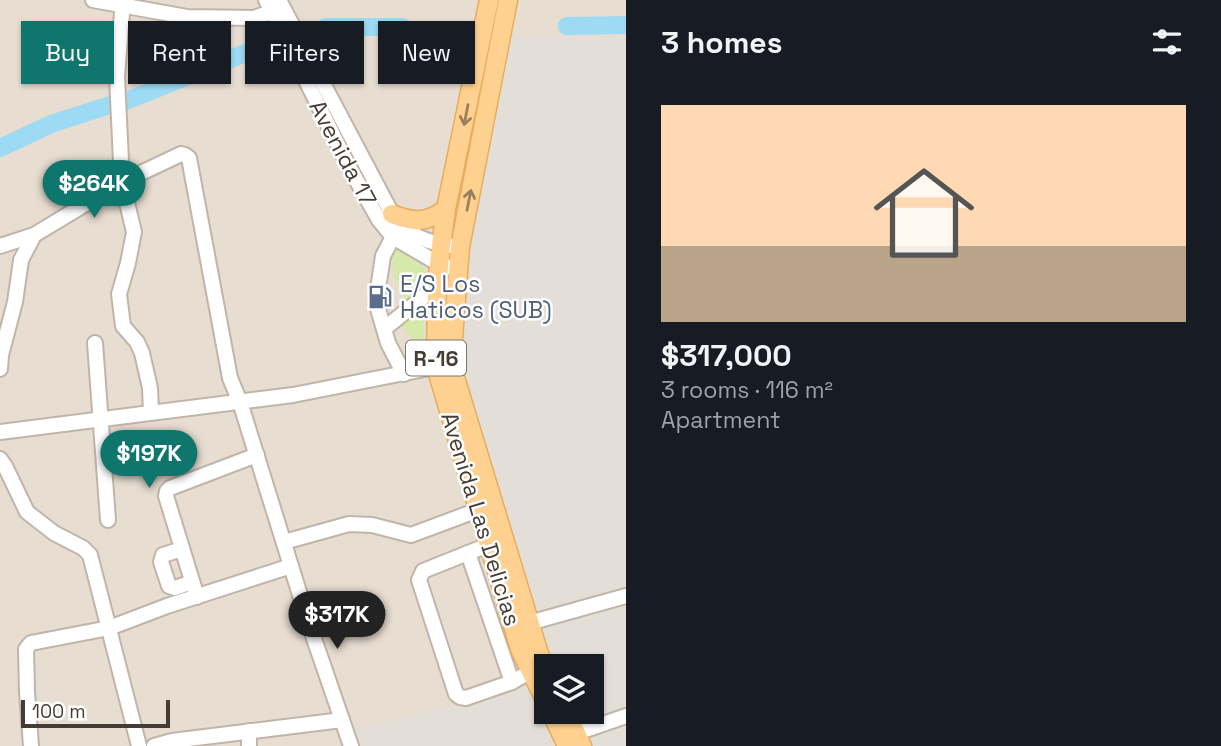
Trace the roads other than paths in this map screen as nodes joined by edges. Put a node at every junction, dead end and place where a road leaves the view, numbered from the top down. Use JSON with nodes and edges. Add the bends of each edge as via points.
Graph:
{"nodes":[{"id":1,"x":93,"y":0,"type":"edge"},
{"id":2,"x":489,"y":0,"type":"edge"},
{"id":3,"x":508,"y":0,"type":"edge"},
{"id":4,"x":123,"y":3,"type":"edge"},
{"id":5,"x":275,"y":5,"type":"edge"},
{"id":6,"x":122,"y":182,"type":"junction"},
{"id":7,"x":446,"y":209,"type":"junction"},
{"id":8,"x":395,"y":225,"type":"junction"},
{"id":9,"x":34,"y":235,"type":"junction"},
{"id":10,"x":0,"y":246,"type":"edge"},
{"id":11,"x":460,"y":247,"type":"junction"},
{"id":12,"x":440,"y":255,"type":"junction"},
{"id":13,"x":458,"y":270,"type":"junction"},
{"id":14,"x":437,"y":286,"type":"junction"},
{"id":15,"x":384,"y":329,"type":"junction"},
{"id":16,"x":95,"y":343,"type":"dead end"},
{"id":17,"x":443,"y":366,"type":"junction"},
{"id":18,"x":0,"y":369,"type":"edge"},
{"id":19,"x":404,"y":374,"type":"junction"},
{"id":20,"x":240,"y":402,"type":"junction"},
{"id":21,"x":151,"y":412,"type":"junction"},
{"id":22,"x":100,"y":420,"type":"junction"},
{"id":23,"x":0,"y":423,"type":"edge"},
{"id":24,"x":0,"y":432,"type":"edge"},
{"id":25,"x":257,"y":455,"type":"junction"},
{"id":26,"x":0,"y":459,"type":"edge"},
{"id":27,"x":480,"y":498,"type":"junction"},
{"id":28,"x":108,"y":520,"type":"dead end"},
{"id":29,"x":284,"y":542,"type":"junction"},
{"id":30,"x":488,"y":545,"type":"junction"},
{"id":31,"x":182,"y":549,"type":"junction"},
{"id":32,"x":468,"y":553,"type":"junction"},
{"id":33,"x":291,"y":566,"type":"junction"},
{"id":34,"x":192,"y":582,"type":"junction"},
{"id":35,"x":626,"y":596,"type":"edge"},
{"id":36,"x":197,"y":597,"type":"junction"},
{"id":37,"x":529,"y":622,"type":"junction"},
{"id":38,"x":109,"y":628,"type":"junction"},
{"id":39,"x":539,"y":654,"type":"edge"},
{"id":40,"x":534,"y":665,"type":"edge"},
{"id":41,"x":534,"y":672,"type":"edge"},
{"id":42,"x":512,"y":682,"type":"junction"},
{"id":43,"x":626,"y":716,"type":"edge"},
{"id":44,"x":342,"y":720,"type":"junction"},
{"id":45,"x":561,"y":724,"type":"edge"},
{"id":46,"x":570,"y":724,"type":"edge"},
{"id":47,"x":249,"y":739,"type":"edge"},
{"id":48,"x":575,"y":742,"type":"edge"},
{"id":49,"x":31,"y":746,"type":"edge"},
{"id":50,"x":139,"y":746,"type":"edge"},
{"id":51,"x":154,"y":746,"type":"edge"},
{"id":52,"x":351,"y":746,"type":"edge"}],
"edges":[{"from":1,"to":4,"type":"street"},
{"from":2,"to":7,"type":"main road","name":"Avenida Las Delicias","number":"R-16","one_way":true},
{"from":11,"to":3,"type":"main road","name":"Avenida Las Delicias","number":"R-16","one_way":true},
{"from":4,"to":5,"type":"street","via":[[187,18],[254,18]]},
{"from":4,"to":6,"type":"street","via":[[117,77]]},
{"from":5,"to":8,"type":"street","name":"Avenida 17"},
{"from":5,"to":8,"type":"street","name":"Avenida 17","via":[[349,167],[379,220]]},
{"from":6,"to":9,"type":"street"},
{"from":6,"to":20,"type":"street","via":[[181,154],[189,158],[230,377]]},
{"from":6,"to":21,"type":"street","via":[[134,232],[118,294],[123,326],[142,353]]},
{"from":7,"to":8,"type":"main road","via":[[428,220]]},
{"from":7,"to":12,"type":"main road","name":"Avenida Las Delicias","number":"R-16"},
{"from":8,"to":12,"type":"street","name":"Avenida 17"},
{"from":8,"to":15,"type":"street","via":[[383,256],[376,302]]},
{"from":9,"to":10,"type":"street"},
{"from":9,"to":18,"type":"street","via":[[21,260]]},
{"from":11,"to":12,"type":"street"},
{"from":11,"to":13,"type":"main road","name":"Avenida Las Delicias","number":"R-16"},
{"from":12,"to":13,"type":"street","name":"Avenida 17"},
{"from":12,"to":14,"type":"main road","name":"Avenida Las Delicias","number":"R-16"},
{"from":13,"to":17,"type":"main road","name":"Avenida Las Delicias","number":"R-16"},
{"from":14,"to":15,"type":"street"},
{"from":14,"to":17,"type":"main road","name":"Avenida Las Delicias","number":"R-16"},
{"from":15,"to":19,"type":"street"},
{"from":16,"to":22,"type":"street"},
{"from":17,"to":19,"type":"street"},
{"from":17,"to":27,"type":"main road","name":"Avenida Las Delicias","number":"R-16"},
{"from":19,"to":20,"type":"street"},
{"from":20,"to":21,"type":"street"},
{"from":20,"to":25,"type":"street"},
{"from":21,"to":22,"type":"street"},
{"from":22,"to":24,"type":"street"},
{"from":22,"to":28,"type":"street"},
{"from":23,"to":24,"type":"street"},
{"from":25,"to":29,"type":"street"},
{"from":25,"to":31,"type":"street","via":[[167,491]]},
{"from":26,"to":38,"type":"street","via":[[27,512],[90,555]]},
{"from":27,"to":29,"type":"street","via":[[411,535],[349,524]]},
{"from":27,"to":30,"type":"main road","name":"Avenida Las Delicias","number":"R-16"},
{"from":27,"to":37,"type":"main road","name":"Avenida Las Delicias","number":"R-16"},
{"from":29,"to":33,"type":"street"},
{"from":30,"to":32,"type":"street"},
{"from":30,"to":40,"type":"main road","name":"Avenida Las Delicias","number":"R-16","via":[[520,649]]},
{"from":31,"to":34,"type":"street"},
{"from":31,"to":34,"type":"street","via":[[163,555],[161,562],[169,586]]},
{"from":32,"to":42,"type":"street"},
{"from":32,"to":42,"type":"street","via":[[423,571],[419,580],[456,694],[466,698]]},
{"from":33,"to":36,"type":"street"},
{"from":33,"to":44,"type":"street"},
{"from":34,"to":36,"type":"street"},
{"from":35,"to":37,"type":"street"},
{"from":36,"to":38,"type":"street"},
{"from":37,"to":39,"type":"main road","name":"Avenida Las Delicias","number":"R-16"},
{"from":38,"to":49,"type":"street","via":[[28,645]]},
{"from":38,"to":50,"type":"street"},
{"from":41,"to":42,"type":"street"},
{"from":43,"to":48,"type":"street"},
{"from":44,"to":47,"type":"street"},
{"from":44,"to":52,"type":"street"},
{"from":45,"to":48,"type":"main road"},
{"from":46,"to":48,"type":"main road"},
{"from":47,"to":51,"type":"street","via":[[172,741]]}]}
